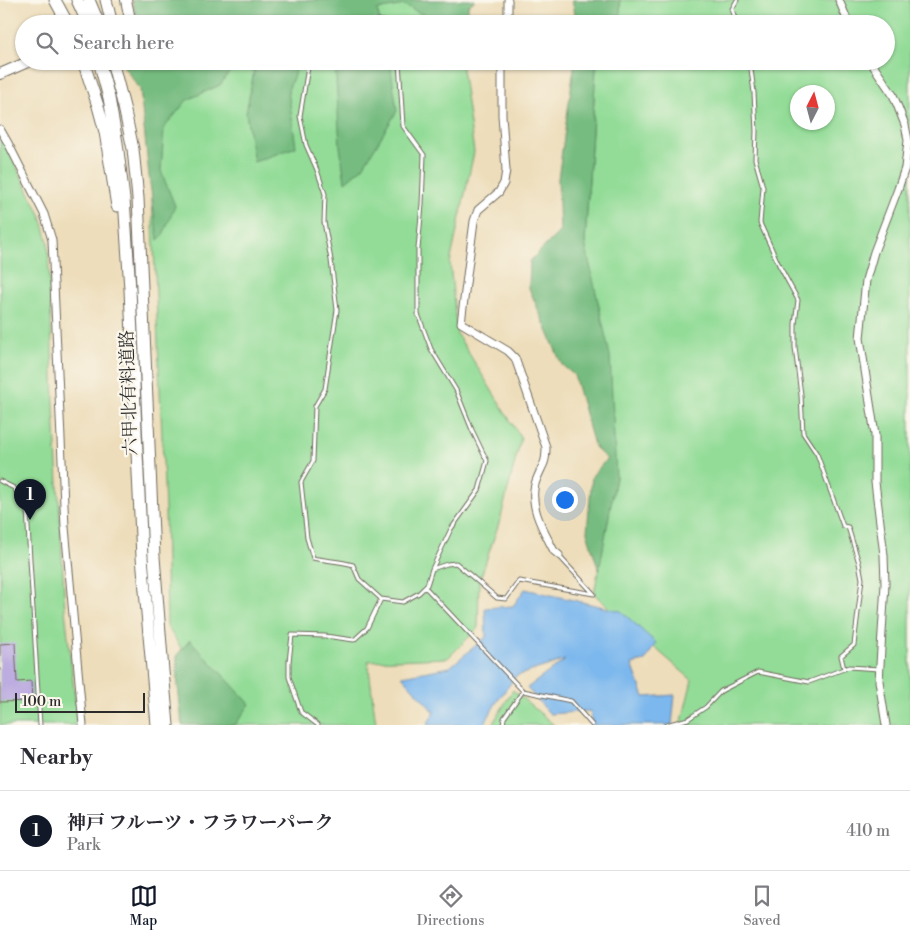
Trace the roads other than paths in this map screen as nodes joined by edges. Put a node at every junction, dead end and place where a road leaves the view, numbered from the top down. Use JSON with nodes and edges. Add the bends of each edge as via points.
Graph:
{"nodes":[{"id":1,"x":55,"y":0,"type":"edge"},
{"id":2,"x":77,"y":0,"type":"edge"},
{"id":3,"x":82,"y":0,"type":"edge"},
{"id":4,"x":91,"y":0,"type":"edge"},
{"id":5,"x":106,"y":0,"type":"edge"},
{"id":6,"x":126,"y":0,"type":"edge"},
{"id":7,"x":508,"y":0,"type":"edge"},
{"id":8,"x":737,"y":0,"type":"edge"},
{"id":9,"x":839,"y":0,"type":"edge"},
{"id":10,"x":64,"y":15,"type":"edge"},
{"id":11,"x":88,"y":15,"type":"edge"},
{"id":12,"x":90,"y":15,"type":"edge"},
{"id":13,"x":93,"y":15,"type":"edge"},
{"id":14,"x":110,"y":15,"type":"edge"},
{"id":15,"x":129,"y":15,"type":"edge"},
{"id":16,"x":508,"y":15,"type":"edge"},
{"id":17,"x":734,"y":15,"type":"edge"},
{"id":18,"x":845,"y":15,"type":"edge"},
{"id":19,"x":15,"y":68,"type":"edge"},
{"id":20,"x":86,"y":70,"type":"edge"},
{"id":21,"x":102,"y":70,"type":"edge"},
{"id":22,"x":114,"y":70,"type":"edge"},
{"id":23,"x":122,"y":70,"type":"edge"},
{"id":24,"x":308,"y":70,"type":"edge"},
{"id":25,"x":400,"y":70,"type":"edge"},
{"id":26,"x":502,"y":70,"type":"edge"},
{"id":27,"x":751,"y":70,"type":"edge"},
{"id":28,"x":876,"y":70,"type":"edge"},
{"id":29,"x":0,"y":74,"type":"edge"},
{"id":30,"x":124,"y":107,"type":"junction"},
{"id":31,"x":0,"y":129,"type":"edge"},
{"id":32,"x":130,"y":289,"type":"junction"},
{"id":33,"x":0,"y":481,"type":"edge"},
{"id":34,"x":559,"y":555,"type":"joint"},
{"id":35,"x":432,"y":569,"type":"junction"},
{"id":36,"x":425,"y":587,"type":"junction"},
{"id":37,"x":381,"y":600,"type":"junction"},
{"id":38,"x":844,"y":669,"type":"junction"},
{"id":39,"x":879,"y":669,"type":"junction"},
{"id":40,"x":523,"y":691,"type":"junction"},
{"id":41,"x":40,"y":725,"type":"edge"},
{"id":42,"x":83,"y":725,"type":"edge"},
{"id":43,"x":157,"y":725,"type":"edge"},
{"id":44,"x":168,"y":725,"type":"edge"},
{"id":45,"x":318,"y":725,"type":"edge"},
{"id":46,"x":503,"y":725,"type":"edge"},
{"id":47,"x":592,"y":725,"type":"edge"},
{"id":48,"x":666,"y":725,"type":"edge"},
{"id":49,"x":886,"y":725,"type":"edge"}],
"edges":[{"from":1,"to":10,"type":"main road"},
{"from":2,"to":11,"type":"main road"},
{"from":3,"to":12,"type":"main road"},
{"from":4,"to":13,"type":"main road"},
{"from":5,"to":14,"type":"main road"},
{"from":6,"to":15,"type":"street"},
{"from":7,"to":16,"type":"street"},
{"from":8,"to":17,"type":"lane","via":[[732,9]]},
{"from":9,"to":18,"type":"street"},
{"from":19,"to":29,"type":"street"},
{"from":20,"to":32,"type":"main road","via":[[105,132]]},
{"from":21,"to":32,"type":"main road","name":"六甲北有料道路","via":[[117,143]]},
{"from":22,"to":30,"type":"main road","name":"六甲北有料道路"},
{"from":23,"to":30,"type":"main road"},
{"from":24,"to":37,"type":"lane","via":[[300,116],[306,145],[325,194],[324,222],[337,310],[325,389],[315,406],[313,461],[301,482],[307,538],[313,558],[353,565],[360,579]]},
{"from":25,"to":35,"type":"lane","via":[[403,126],[424,156],[418,314],[431,349],[456,390],[487,461],[479,490],[451,530]]},
{"from":26,"to":34,"type":"street","via":[[504,183],[499,192],[478,210],[474,221],[461,323],[515,358],[546,447],[545,462],[535,486],[537,515]]},
{"from":27,"to":38,"type":"lane","via":[[756,159],[763,187],[760,223],[798,300],[795,347],[803,433],[817,454],[843,526],[848,527],[862,580],[854,645],[840,656]]},
{"from":28,"to":39,"type":"street","via":[[895,101],[908,140],[905,168],[866,280],[860,338],[875,435],[875,482],[884,555]]},
{"from":30,"to":44,"type":"main road","name":"六甲北有料道路","via":[[133,149],[138,198],[154,557]]},
{"from":31,"to":42,"type":"street","via":[[44,214],[52,240],[66,527]]},
{"from":32,"to":43,"type":"main road","name":"六甲北有料道路","via":[[142,557]]},
{"from":33,"to":41,"type":"lane","via":[[14,488],[27,510]]},
{"from":34,"to":35,"type":"lane","via":[[594,594],[519,581],[506,599],[497,598],[456,562]]},
{"from":35,"to":36,"type":"lane"},
{"from":36,"to":37,"type":"lane","via":[[403,602]]},
{"from":36,"to":40,"type":"lane"},
{"from":37,"to":45,"type":"lane","via":[[367,628],[354,640],[292,635],[289,677],[301,712]]},
{"from":38,"to":39,"type":"lane"},
{"from":38,"to":48,"type":"lane","via":[[809,682],[758,672],[721,691],[688,719]]},
{"from":39,"to":49,"type":"street"},
{"from":40,"to":46,"type":"lane","via":[[504,718]]},
{"from":40,"to":47,"type":"lane","via":[[571,701]]}]}
